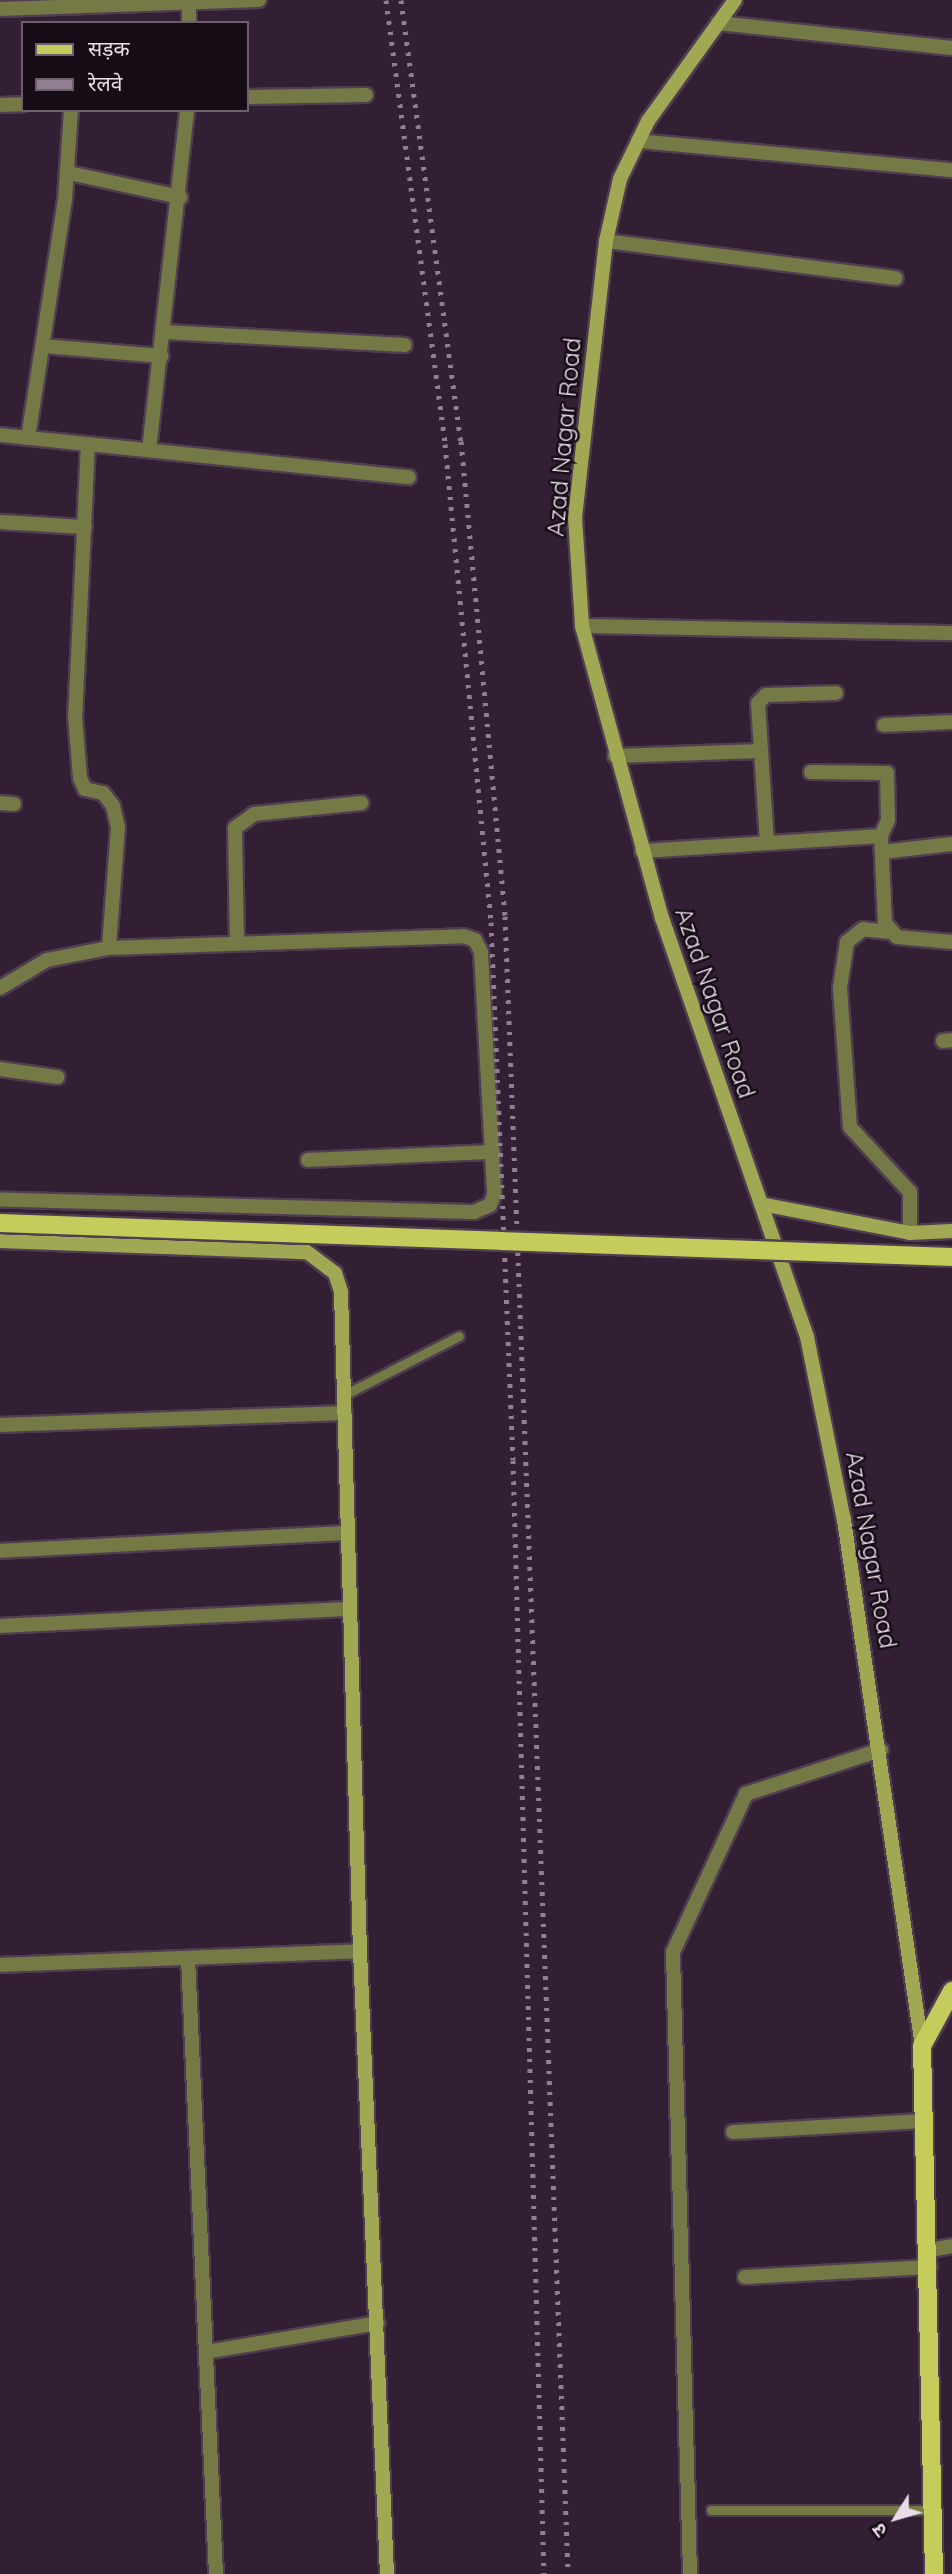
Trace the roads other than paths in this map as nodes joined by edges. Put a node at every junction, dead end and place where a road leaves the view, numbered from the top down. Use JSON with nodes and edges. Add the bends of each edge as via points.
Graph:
{"nodes":[{"id":1,"x":259,"y":0,"type":"edge"},
{"id":2,"x":735,"y":0,"type":"edge"},
{"id":3,"x":190,"y":1,"type":"edge"},
{"id":4,"x":0,"y":9,"type":"edge"},
{"id":5,"x":64,"y":10,"type":"edge"},
{"id":6,"x":189,"y":21,"type":"edge"},
{"id":7,"x":718,"y":23,"type":"junction"},
{"id":8,"x":952,"y":48,"type":"edge"},
{"id":9,"x":366,"y":95,"type":"dead end"},
{"id":10,"x":248,"y":97,"type":"edge"},
{"id":11,"x":21,"y":104,"type":"edge"},
{"id":12,"x":0,"y":105,"type":"edge"},
{"id":13,"x":71,"y":112,"type":"edge"},
{"id":14,"x":187,"y":112,"type":"edge"},
{"id":15,"x":638,"y":141,"type":"junction"},
{"id":16,"x":952,"y":170,"type":"edge"},
{"id":17,"x":69,"y":173,"type":"junction"},
{"id":18,"x":180,"y":197,"type":"junction"},
{"id":19,"x":606,"y":241,"type":"junction"},
{"id":20,"x":896,"y":278,"type":"dead end"},
{"id":21,"x":165,"y":332,"type":"junction"},
{"id":22,"x":405,"y":345,"type":"dead end"},
{"id":23,"x":43,"y":346,"type":"junction"},
{"id":24,"x":162,"y":356,"type":"junction"},
{"id":25,"x":0,"y":435,"type":"edge"},
{"id":26,"x":28,"y":438,"type":"junction"},
{"id":27,"x":88,"y":444,"type":"junction"},
{"id":28,"x":149,"y":450,"type":"junction"},
{"id":29,"x":409,"y":477,"type":"dead end"},
{"id":30,"x":0,"y":522,"type":"edge"},
{"id":31,"x":85,"y":527,"type":"junction"},
{"id":32,"x":582,"y":626,"type":"junction"},
{"id":33,"x":952,"y":633,"type":"edge"},
{"id":34,"x":836,"y":693,"type":"dead end"},
{"id":35,"x":952,"y":722,"type":"edge"},
{"id":36,"x":884,"y":725,"type":"dead end"},
{"id":37,"x":760,"y":751,"type":"junction"},
{"id":38,"x":615,"y":755,"type":"junction"},
{"id":39,"x":811,"y":772,"type":"dead end"},
{"id":40,"x":362,"y":803,"type":"dead end"},
{"id":41,"x":881,"y":836,"type":"junction"},
{"id":42,"x":767,"y":843,"type":"junction"},
{"id":43,"x":952,"y":844,"type":"edge"},
{"id":44,"x":642,"y":851,"type":"junction"},
{"id":45,"x":882,"y":852,"type":"junction"},
{"id":46,"x":890,"y":932,"type":"junction"},
{"id":47,"x":237,"y":943,"type":"junction"},
{"id":48,"x":952,"y":943,"type":"edge"},
{"id":49,"x":109,"y":947,"type":"junction"},
{"id":50,"x":0,"y":988,"type":"edge"},
{"id":51,"x":0,"y":1069,"type":"edge"},
{"id":52,"x":58,"y":1077,"type":"dead end"},
{"id":53,"x":493,"y":1152,"type":"junction"},
{"id":54,"x":308,"y":1160,"type":"dead end"},
{"id":55,"x":0,"y":1200,"type":"edge"},
{"id":56,"x":761,"y":1204,"type":"junction"},
{"id":57,"x":0,"y":1223,"type":"edge"},
{"id":58,"x":952,"y":1231,"type":"edge"},
{"id":59,"x":910,"y":1233,"type":"junction"},
{"id":60,"x":0,"y":1241,"type":"edge"},
{"id":61,"x":952,"y":1257,"type":"edge"},
{"id":62,"x":459,"y":1336,"type":"dead end"},
{"id":63,"x":344,"y":1395,"type":"junction"},
{"id":64,"x":345,"y":1413,"type":"junction"},
{"id":65,"x":0,"y":1425,"type":"edge"},
{"id":66,"x":348,"y":1533,"type":"junction"},
{"id":67,"x":0,"y":1551,"type":"edge"},
{"id":68,"x":350,"y":1609,"type":"junction"},
{"id":69,"x":0,"y":1626,"type":"edge"},
{"id":70,"x":881,"y":1750,"type":"junction"},
{"id":71,"x":360,"y":1951,"type":"junction"},
{"id":72,"x":188,"y":1958,"type":"junction"},
{"id":73,"x":0,"y":1965,"type":"edge"},
{"id":74,"x":952,"y":1991,"type":"edge"},
{"id":75,"x":922,"y":2046,"type":"junction"},
{"id":76,"x":924,"y":2121,"type":"junction"},
{"id":77,"x":733,"y":2132,"type":"dead end"},
{"id":78,"x":952,"y":2246,"type":"edge"},
{"id":79,"x":930,"y":2258,"type":"junction"},
{"id":80,"x":745,"y":2277,"type":"dead end"},
{"id":81,"x":378,"y":2323,"type":"junction"},
{"id":82,"x":206,"y":2352,"type":"junction"},
{"id":83,"x":711,"y":2510,"type":"dead end"},
{"id":84,"x":932,"y":2510,"type":"junction"},
{"id":85,"x":216,"y":2574,"type":"edge"},
{"id":86,"x":387,"y":2574,"type":"edge"},
{"id":87,"x":690,"y":2574,"type":"edge"},
{"id":88,"x":934,"y":2574,"type":"edge"}],
"edges":[{"from":1,"to":3,"type":"street"},
{"from":2,"to":7,"type":"street","name":"Azad Nagar Road"},
{"from":3,"to":5,"type":"street"},
{"from":3,"to":6,"type":"street"},
{"from":4,"to":5,"type":"street"},
{"from":7,"to":8,"type":"street"},
{"from":7,"to":15,"type":"street","name":"Azad Nagar Road"},
{"from":9,"to":10,"type":"street"},
{"from":11,"to":12,"type":"street"},
{"from":13,"to":17,"type":"street"},
{"from":14,"to":18,"type":"street"},
{"from":15,"to":16,"type":"street"},
{"from":15,"to":19,"type":"street","name":"Azad Nagar Road","via":[[620,179]]},
{"from":17,"to":18,"type":"street"},
{"from":17,"to":23,"type":"street"},
{"from":18,"to":21,"type":"street"},
{"from":19,"to":20,"type":"street"},
{"from":19,"to":32,"type":"street","name":"Azad Nagar Road","via":[[575,517]]},
{"from":21,"to":22,"type":"street"},
{"from":21,"to":24,"type":"street"},
{"from":23,"to":24,"type":"street"},
{"from":23,"to":26,"type":"street"},
{"from":24,"to":28,"type":"street"},
{"from":25,"to":26,"type":"street"},
{"from":26,"to":27,"type":"street"},
{"from":27,"to":28,"type":"street"},
{"from":27,"to":31,"type":"street"},
{"from":28,"to":29,"type":"street"},
{"from":30,"to":31,"type":"street"},
{"from":31,"to":49,"type":"street","via":[[75,716],[80,778],[85,789],[103,793],[113,806],[118,827]]},
{"from":32,"to":33,"type":"street"},
{"from":32,"to":38,"type":"street","name":"Azad Nagar Road"},
{"from":34,"to":37,"type":"street","via":[[761,698]]},
{"from":35,"to":36,"type":"street"},
{"from":37,"to":38,"type":"street"},
{"from":37,"to":42,"type":"street"},
{"from":38,"to":44,"type":"street","name":"Azad Nagar Road"},
{"from":39,"to":41,"type":"street","via":[[887,773],[888,820]]},
{"from":40,"to":47,"type":"street","via":[[254,814],[234,828]]},
{"from":41,"to":42,"type":"street"},
{"from":41,"to":45,"type":"street"},
{"from":42,"to":44,"type":"street"},
{"from":43,"to":45,"type":"street"},
{"from":44,"to":56,"type":"street","name":"Azad Nagar Road"},
{"from":45,"to":46,"type":"street","via":[[885,923]]},
{"from":46,"to":48,"type":"street"},
{"from":46,"to":59,"type":"street","via":[[863,929],[846,942],[840,988],[850,1127],[910,1192]]},
{"from":47,"to":49,"type":"street"},
{"from":47,"to":53,"type":"street","via":[[464,936],[475,940],[481,952]]},
{"from":49,"to":50,"type":"street","via":[[47,960]]},
{"from":51,"to":52,"type":"street"},
{"from":53,"to":54,"type":"street"},
{"from":53,"to":55,"type":"street","via":[[494,1195],[490,1205],[474,1212]]},
{"from":56,"to":59,"type":"street"},
{"from":56,"to":70,"type":"street","name":"Azad Nagar Road","via":[[807,1337],[844,1520]]},
{"from":57,"to":61,"type":"main road","bridge":true},
{"from":58,"to":59,"type":"street"},
{"from":60,"to":63,"type":"street","via":[[307,1252],[335,1273],[341,1292]]},
{"from":62,"to":63,"type":"lane"},
{"from":63,"to":64,"type":"street"},
{"from":64,"to":65,"type":"street"},
{"from":64,"to":66,"type":"street"},
{"from":66,"to":67,"type":"street"},
{"from":66,"to":68,"type":"street"},
{"from":68,"to":69,"type":"street"},
{"from":68,"to":71,"type":"street"},
{"from":70,"to":75,"type":"street","name":"Azad Nagar Road"},
{"from":70,"to":87,"type":"street","via":[[746,1794],[673,1952]]},
{"from":71,"to":72,"type":"street"},
{"from":71,"to":81,"type":"street"},
{"from":72,"to":73,"type":"street"},
{"from":72,"to":82,"type":"street"},
{"from":74,"to":75,"type":"main road"},
{"from":75,"to":76,"type":"main road"},
{"from":76,"to":77,"type":"street"},
{"from":76,"to":79,"type":"main road"},
{"from":78,"to":79,"type":"street"},
{"from":79,"to":80,"type":"street"},
{"from":79,"to":84,"type":"main road"},
{"from":81,"to":82,"type":"street"},
{"from":81,"to":86,"type":"street"},
{"from":82,"to":85,"type":"street"},
{"from":83,"to":84,"type":"lane"},
{"from":84,"to":88,"type":"main road"}]}
